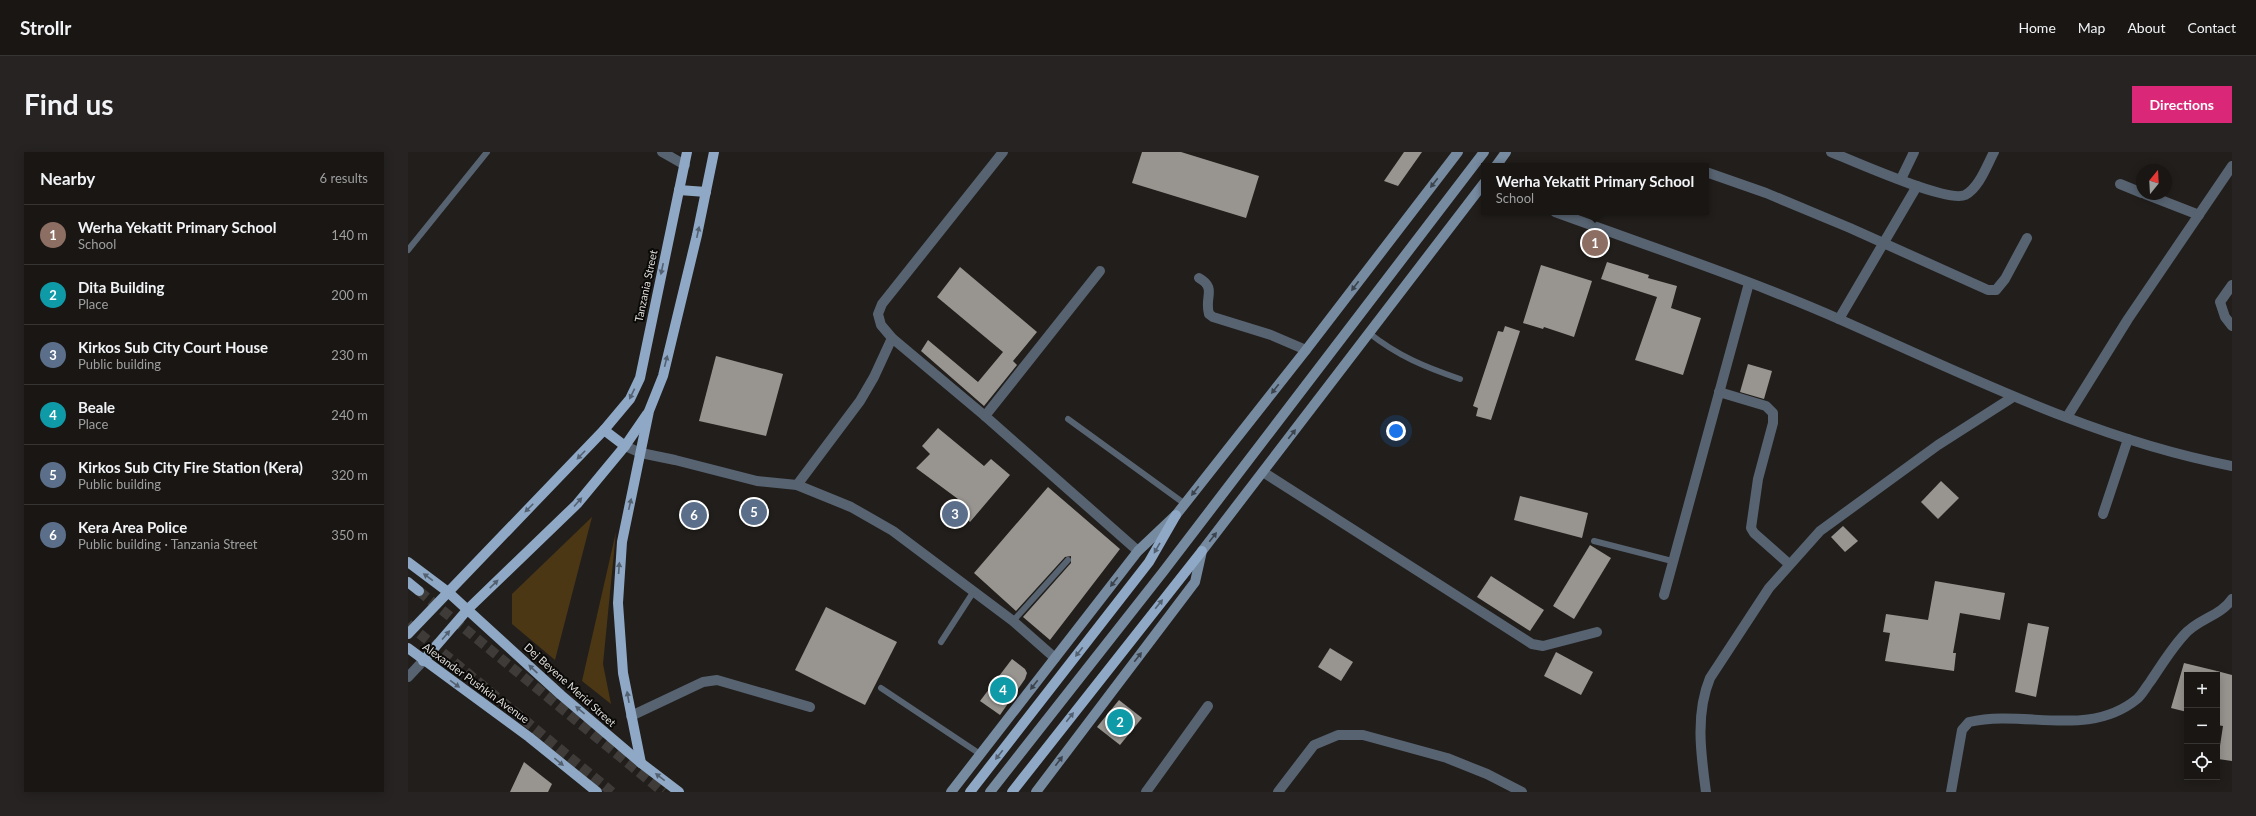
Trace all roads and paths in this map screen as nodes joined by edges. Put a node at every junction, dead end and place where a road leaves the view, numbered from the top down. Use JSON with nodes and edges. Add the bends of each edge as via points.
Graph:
{"nodes":[{"id":1,"x":487,"y":152,"type":"edge"},
{"id":2,"x":662,"y":152,"type":"edge"},
{"id":3,"x":687,"y":152,"type":"edge"},
{"id":4,"x":714,"y":152,"type":"edge"},
{"id":5,"x":1003,"y":152,"type":"edge"},
{"id":6,"x":1458,"y":152,"type":"edge"},
{"id":7,"x":1484,"y":152,"type":"edge"},
{"id":8,"x":1506,"y":152,"type":"edge"},
{"id":9,"x":1831,"y":152,"type":"edge"},
{"id":10,"x":1914,"y":152,"type":"edge"},
{"id":11,"x":1994,"y":152,"type":"edge"},
{"id":12,"x":1498,"y":163,"type":"edge"},
{"id":13,"x":685,"y":165,"type":"junction"},
{"id":14,"x":2232,"y":166,"type":"edge"},
{"id":15,"x":1709,"y":173,"type":"edge"},
{"id":16,"x":1901,"y":180,"type":"junction"},
{"id":17,"x":2120,"y":184,"type":"dead end"},
{"id":18,"x":1917,"y":186,"type":"junction"},
{"id":19,"x":1481,"y":188,"type":"edge"},
{"id":20,"x":679,"y":190,"type":"junction"},
{"id":21,"x":2136,"y":190,"type":"edge"},
{"id":22,"x":706,"y":192,"type":"junction"},
{"id":23,"x":2161,"y":200,"type":"edge"},
{"id":24,"x":1563,"y":215,"type":"edge"},
{"id":25,"x":2199,"y":215,"type":"junction"},
{"id":26,"x":2027,"y":238,"type":"dead end"},
{"id":27,"x":1884,"y":243,"type":"junction"},
{"id":28,"x":408,"y":250,"type":"edge"},
{"id":29,"x":1100,"y":271,"type":"dead end"},
{"id":30,"x":1199,"y":278,"type":"dead end"},
{"id":31,"x":1749,"y":283,"type":"junction"},
{"id":32,"x":2232,"y":285,"type":"edge"},
{"id":33,"x":1839,"y":319,"type":"junction"},
{"id":34,"x":2232,"y":326,"type":"edge"},
{"id":35,"x":1369,"y":333,"type":"junction"},
{"id":36,"x":892,"y":338,"type":"junction"},
{"id":37,"x":1306,"y":350,"type":"junction"},
{"id":38,"x":1460,"y":379,"type":"dead end"},
{"id":39,"x":1719,"y":392,"type":"junction"},
{"id":40,"x":2013,"y":397,"type":"junction"},
{"id":41,"x":649,"y":411,"type":"junction"},
{"id":42,"x":985,"y":416,"type":"junction"},
{"id":43,"x":2067,"y":417,"type":"junction"},
{"id":44,"x":1068,"y":419,"type":"dead end"},
{"id":45,"x":604,"y":430,"type":"junction"},
{"id":46,"x":2128,"y":439,"type":"junction"},
{"id":47,"x":625,"y":446,"type":"junction"},
{"id":48,"x":641,"y":453,"type":"junction"},
{"id":49,"x":2232,"y":466,"type":"edge"},
{"id":50,"x":1263,"y":472,"type":"junction"},
{"id":51,"x":797,"y":485,"type":"junction"},
{"id":52,"x":1185,"y":504,"type":"junction"},
{"id":53,"x":2103,"y":514,"type":"dead end"},
{"id":54,"x":1176,"y":515,"type":"junction"},
{"id":55,"x":1594,"y":541,"type":"dead end"},
{"id":56,"x":1138,"y":551,"type":"junction"},
{"id":57,"x":1202,"y":551,"type":"junction"},
{"id":58,"x":1068,"y":560,"type":"dead end"},
{"id":59,"x":1672,"y":561,"type":"junction"},
{"id":60,"x":408,"y":562,"type":"edge"},
{"id":61,"x":1789,"y":564,"type":"junction"},
{"id":62,"x":408,"y":582,"type":"edge"},
{"id":63,"x":419,"y":591,"type":"tunnel mouth"},
{"id":64,"x":974,"y":591,"type":"junction"},
{"id":65,"x":448,"y":592,"type":"junction"},
{"id":66,"x":1664,"y":595,"type":"dead end"},
{"id":67,"x":2232,"y":599,"type":"edge"},
{"id":68,"x":468,"y":609,"type":"junction"},
{"id":69,"x":1013,"y":621,"type":"junction"},
{"id":70,"x":1597,"y":632,"type":"dead end"},
{"id":71,"x":408,"y":634,"type":"edge"},
{"id":72,"x":941,"y":642,"type":"dead end"},
{"id":73,"x":408,"y":648,"type":"edge"},
{"id":74,"x":1055,"y":658,"type":"junction"},
{"id":75,"x":423,"y":661,"type":"junction"},
{"id":76,"x":408,"y":677,"type":"edge"},
{"id":77,"x":881,"y":688,"type":"dead end"},
{"id":78,"x":1208,"y":706,"type":"dead end"},
{"id":79,"x":810,"y":707,"type":"dead end"},
{"id":80,"x":631,"y":716,"type":"junction"},
{"id":81,"x":980,"y":754,"type":"junction"},
{"id":82,"x":641,"y":763,"type":"junction"},
{"id":83,"x":597,"y":792,"type":"edge"},
{"id":84,"x":679,"y":792,"type":"edge"},
{"id":85,"x":951,"y":792,"type":"edge"},
{"id":86,"x":970,"y":792,"type":"edge"},
{"id":87,"x":990,"y":792,"type":"edge"},
{"id":88,"x":1012,"y":792,"type":"edge"},
{"id":89,"x":1036,"y":792,"type":"edge"},
{"id":90,"x":1146,"y":792,"type":"edge"},
{"id":91,"x":1278,"y":792,"type":"edge"},
{"id":92,"x":1522,"y":792,"type":"edge"},
{"id":93,"x":1706,"y":792,"type":"edge"},
{"id":94,"x":1951,"y":792,"type":"edge"}],
"edges":[{"from":1,"to":28,"type":"lane"},
{"from":2,"to":13,"type":"street"},
{"from":3,"to":13,"type":"main road","name":"Tanzania Street"},
{"from":4,"to":22,"type":"main road"},
{"from":5,"to":36,"type":"street","via":[[882,304],[878,314],[881,325]]},
{"from":6,"to":37,"type":"main road","one_way":true},
{"from":7,"to":87,"type":"main road"},
{"from":8,"to":12,"type":"main road"},
{"from":9,"to":16,"type":"street"},
{"from":10,"to":16,"type":"street"},
{"from":11,"to":18,"type":"street","via":[[1974,188],[1964,195],[1953,195]]},
{"from":13,"to":20,"type":"main road","name":"Tanzania Street"},
{"from":14,"to":25,"type":"street"},
{"from":15,"to":27,"type":"street","via":[[1766,193]]},
{"from":16,"to":18,"type":"street"},
{"from":17,"to":21,"type":"street"},
{"from":18,"to":27,"type":"street"},
{"from":19,"to":35,"type":"main road"},
{"from":20,"to":22,"type":"main road"},
{"from":20,"to":45,"type":"main road","name":"Tanzania Street","one_way":true,"via":[[640,378],[630,399]]},
{"from":41,"to":22,"type":"main road","one_way":true,"via":[[663,376]]},
{"from":23,"to":25,"type":"street"},
{"from":24,"to":31,"type":"street"},
{"from":25,"to":43,"type":"street","via":[[2128,319]]},
{"from":26,"to":27,"type":"street","via":[[2005,279],[1996,290],[1988,290]]},
{"from":27,"to":33,"type":"street"},
{"from":29,"to":42,"type":"street"},
{"from":30,"to":37,"type":"street","via":[[1208,283],[1207,308],[1213,317],[1271,335]]},
{"from":31,"to":33,"type":"street"},
{"from":31,"to":39,"type":"street"},
{"from":32,"to":34,"type":"street","via":[[2220,302],[2225,317]]},
{"from":33,"to":40,"type":"street"},
{"from":35,"to":38,"type":"lane","via":[[1391,350],[1418,364]]},
{"from":50,"to":35,"type":"main road","one_way":true},
{"from":36,"to":42,"type":"street"},
{"from":36,"to":51,"type":"street","via":[[860,401]]},
{"from":37,"to":52,"type":"main road","one_way":true},
{"from":39,"to":59,"type":"street"},
{"from":39,"to":61,"type":"street","via":[[1766,406],[1773,413],[1773,423],[1758,479],[1751,528]]},
{"from":40,"to":43,"type":"street"},
{"from":40,"to":61,"type":"street","via":[[1938,445],[1820,531]]},
{"from":41,"to":47,"type":"main road"},
{"from":41,"to":48,"type":"main road"},
{"from":42,"to":56,"type":"street"},
{"from":43,"to":46,"type":"street"},
{"from":44,"to":52,"type":"lane"},
{"from":45,"to":47,"type":"main road"},
{"from":45,"to":65,"type":"main road","name":"Tanzania Street","one_way":true},
{"from":46,"to":49,"type":"street"},
{"from":46,"to":53,"type":"street"},
{"from":47,"to":48,"type":"street"},
{"from":68,"to":47,"type":"main road","one_way":true,"via":[[576,504]]},
{"from":48,"to":51,"type":"street","via":[[757,482]]},
{"from":80,"to":48,"type":"main road","one_way":true,"via":[[623,673],[618,603],[619,570],[623,532]]},
{"from":57,"to":50,"type":"main road","one_way":true},
{"from":50,"to":70,"type":"street","via":[[1532,644],[1543,646]]},
{"from":51,"to":64,"type":"street","via":[[851,507],[893,531]]},
{"from":52,"to":54,"type":"main road"},
{"from":54,"to":56,"type":"main road"},
{"from":54,"to":86,"type":"main road","one_way":true,"via":[[1149,562]]},
{"from":55,"to":59,"type":"lane"},
{"from":56,"to":74,"type":"main road","one_way":true},
{"from":88,"to":57,"type":"main road","one_way":true},
{"from":89,"to":57,"type":"main road","one_way":true,"via":[[1195,582]]},
{"from":58,"to":69,"type":"lane"},
{"from":59,"to":66,"type":"street"},
{"from":65,"to":60,"type":"main road","one_way":true},
{"from":61,"to":93,"type":"street","via":[[1737,634],[1710,678],[1704,694],[1701,727]]},
{"from":62,"to":63,"type":"main road"},
{"from":64,"to":69,"type":"street"},
{"from":64,"to":72,"type":"lane"},
{"from":65,"to":68,"type":"main road","name":"Dej Beyene Merid Street"},
{"from":65,"to":71,"type":"main road","name":"Tanzania Street"},
{"from":67,"to":94,"type":"street","via":[[2225,608],[2185,633],[2139,698],[2112,714],[2096,719],[2061,722],[1996,719],[1969,722],[1962,730]]},
{"from":75,"to":68,"type":"main road","one_way":true},
{"from":82,"to":68,"type":"main road","name":"Dej Beyene Merid Street","one_way":true},
{"from":69,"to":74,"type":"street"},
{"from":73,"to":75,"type":"main road","name":"Alexander Pushkin Avenue"},
{"from":74,"to":81,"type":"main road","one_way":true},
{"from":75,"to":76,"type":"street"},
{"from":75,"to":83,"type":"main road","name":"Alexander Pushkin Avenue","one_way":true,"via":[[529,737]]},
{"from":77,"to":81,"type":"lane"},
{"from":78,"to":90,"type":"street"},
{"from":79,"to":80,"type":"street","via":[[717,680],[703,682]]},
{"from":80,"to":82,"type":"main road"},
{"from":81,"to":85,"type":"main road"},
{"from":84,"to":82,"type":"main road","name":"Dej Beyene Merid Street","one_way":true},
{"from":91,"to":92,"type":"street","via":[[1314,745],[1338,735],[1363,734],[1447,758]]}]}
